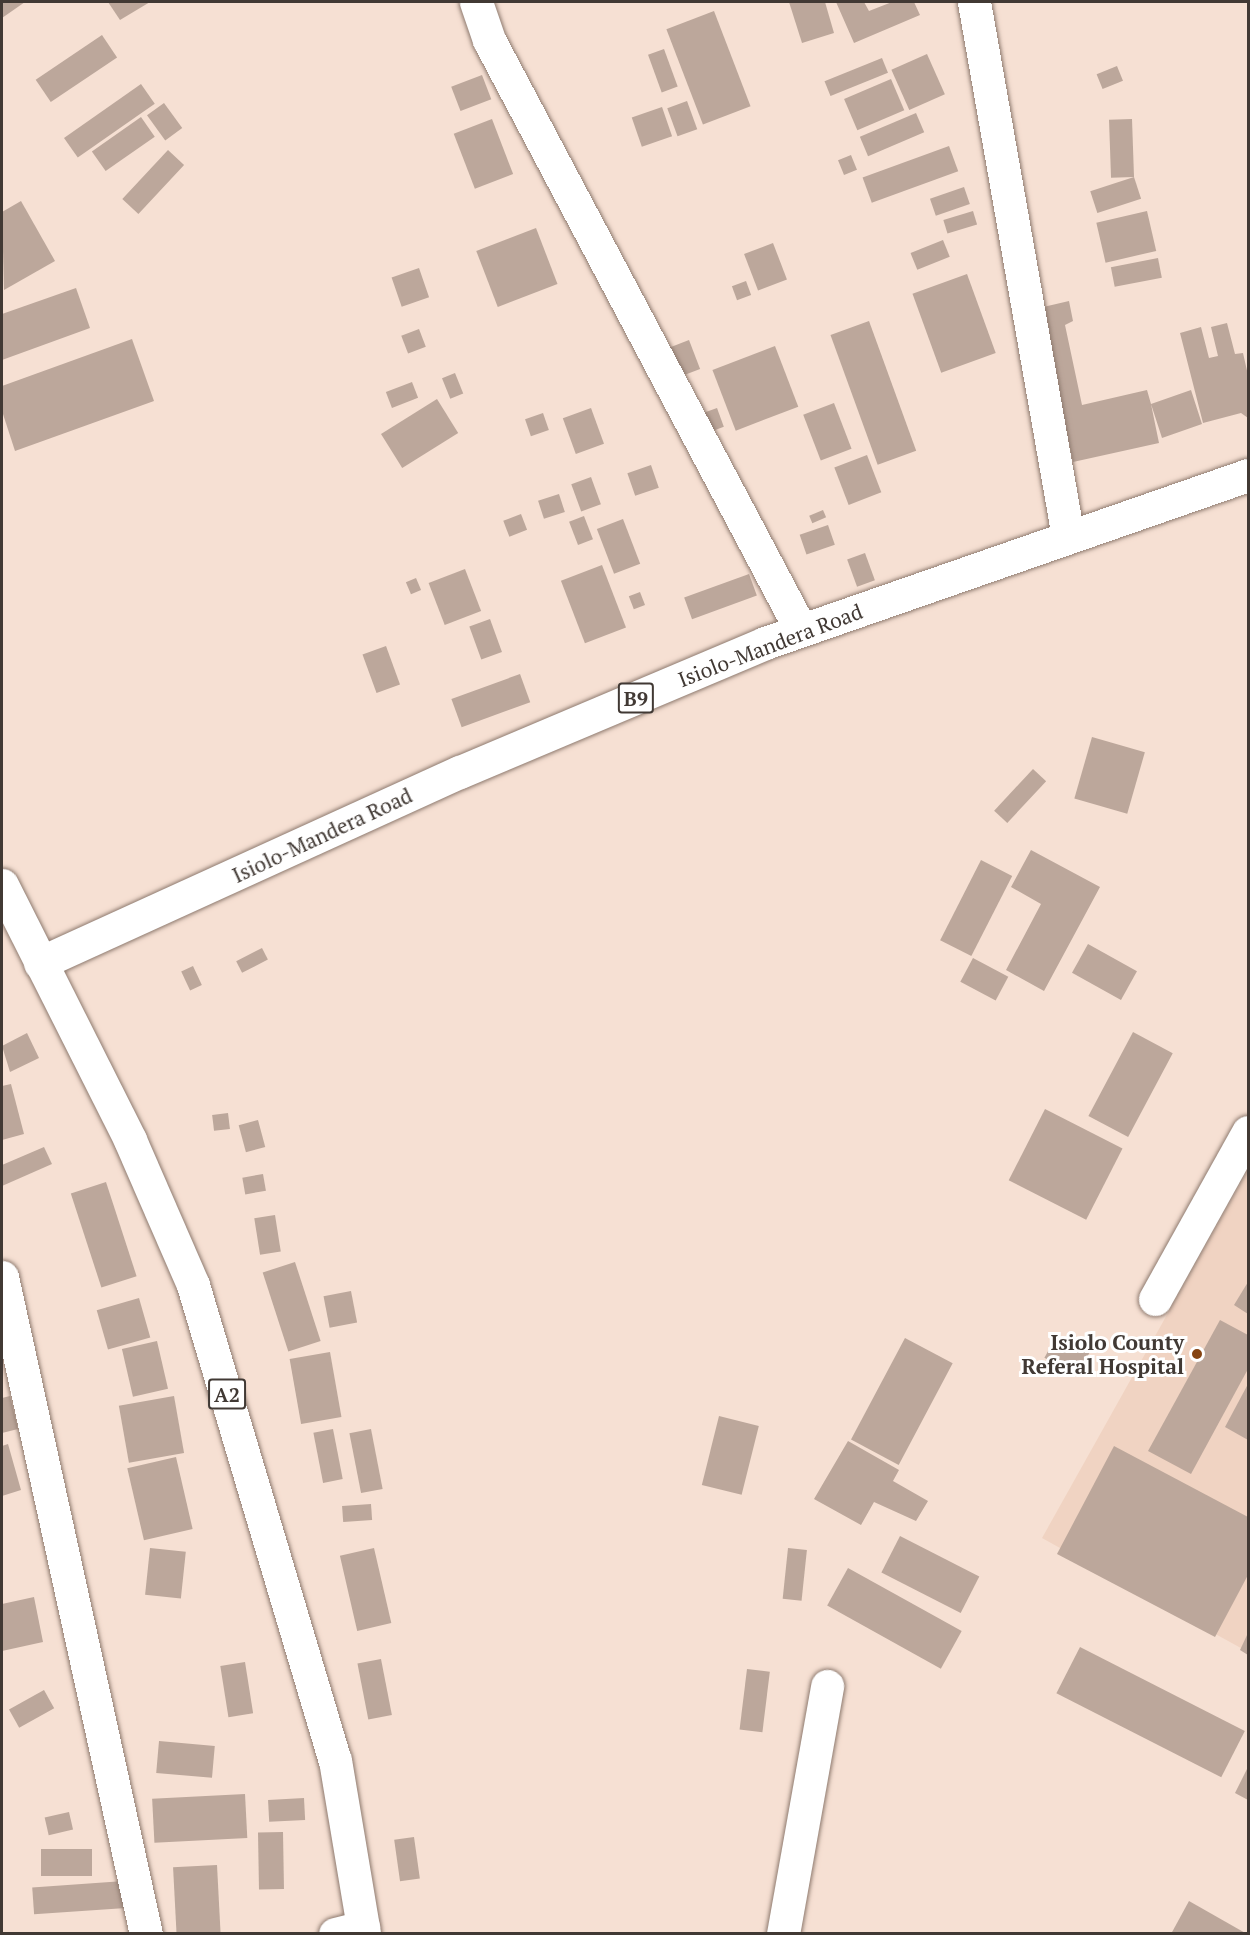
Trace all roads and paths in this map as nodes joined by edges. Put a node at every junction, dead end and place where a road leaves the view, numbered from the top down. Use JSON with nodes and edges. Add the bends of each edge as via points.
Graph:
{"nodes":[{"id":1,"x":476,"y":2,"type":"edge"},
{"id":2,"x":974,"y":2,"type":"edge"},
{"id":3,"x":1248,"y":475,"type":"edge"},
{"id":4,"x":1068,"y":537,"type":"junction"},
{"id":5,"x":801,"y":630,"type":"junction"},
{"id":6,"x":2,"y":885,"type":"edge"},
{"id":7,"x":40,"y":963,"type":"junction"},
{"id":8,"x":1248,"y":1132,"type":"edge"},
{"id":9,"x":2,"y":1277,"type":"edge"},
{"id":10,"x":1155,"y":1299,"type":"dead end"},
{"id":11,"x":827,"y":1686,"type":"dead end"},
{"id":12,"x":354,"y":1931,"type":"edge"},
{"id":13,"x":146,"y":1934,"type":"edge"},
{"id":14,"x":783,"y":1934,"type":"edge"}],
"edges":[{"from":1,"to":5,"type":"main road","via":[[489,40]]},
{"from":2,"to":4,"type":"main road"},
{"from":3,"to":4,"type":"main road","name":"Isiolo-Mandera Road","number":"B9"},
{"from":4,"to":5,"type":"main road","name":"Isiolo-Mandera Road","number":"B9"},
{"from":5,"to":7,"type":"main road","name":"Isiolo-Mandera Road","number":"B9","via":[[460,772]]},
{"from":6,"to":7,"type":"main road","number":"A2"},
{"from":7,"to":12,"type":"main road","number":"A2","via":[[130,1140],[193,1285],[334,1760]]},
{"from":8,"to":10,"type":"main road"},
{"from":9,"to":13,"type":"main road"},
{"from":11,"to":14,"type":"main road"}]}
